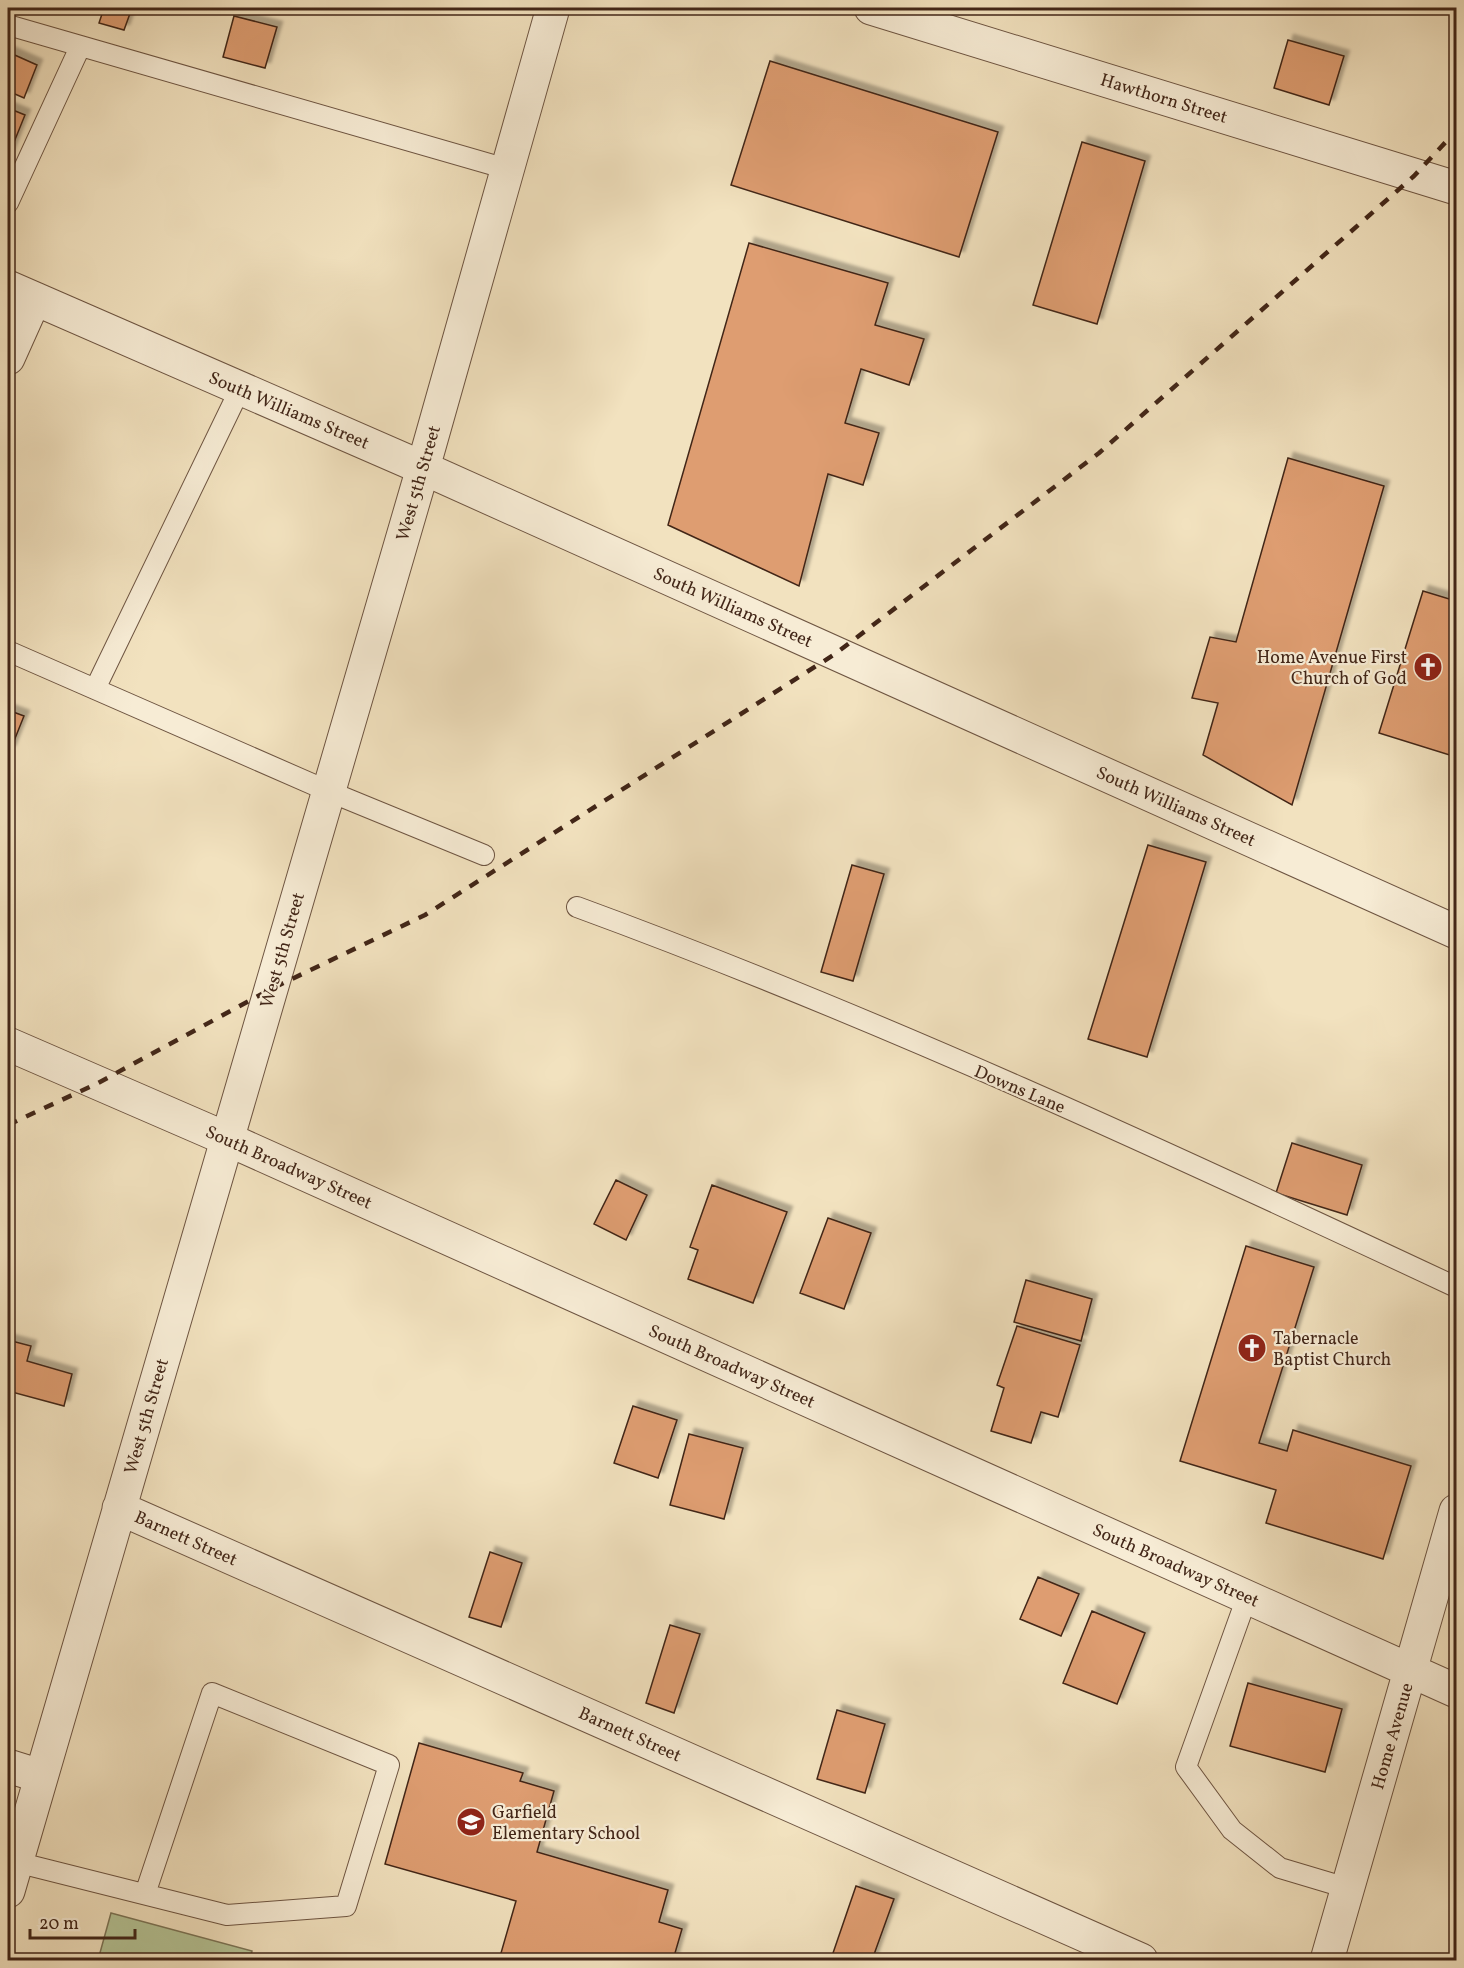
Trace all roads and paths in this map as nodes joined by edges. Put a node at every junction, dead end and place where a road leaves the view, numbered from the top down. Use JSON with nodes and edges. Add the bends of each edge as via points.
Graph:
{"nodes":[{"id":1,"x":553,"y":8,"type":"edge"},
{"id":2,"x":871,"y":8,"type":"edge"},
{"id":3,"x":8,"y":25,"type":"edge"},
{"id":4,"x":80,"y":46,"type":"junction"},
{"id":5,"x":507,"y":169,"type":"junction"},
{"id":6,"x":1456,"y":188,"type":"edge"},
{"id":7,"x":8,"y":203,"type":"edge"},
{"id":8,"x":21,"y":293,"type":"edge"},
{"id":9,"x":8,"y":358,"type":"edge"},
{"id":10,"x":240,"y":389,"type":"junction"},
{"id":11,"x":423,"y":468,"type":"junction"},
{"id":12,"x":8,"y":651,"type":"edge"},
{"id":13,"x":95,"y":689,"type":"junction"},
{"id":14,"x":328,"y":791,"type":"junction"},
{"id":15,"x":484,"y":855,"type":"dead end"},
{"id":16,"x":577,"y":907,"type":"dead end"},
{"id":17,"x":1456,"y":932,"type":"edge"},
{"id":18,"x":8,"y":1044,"type":"edge"},
{"id":19,"x":227,"y":1139,"type":"junction"},
{"id":20,"x":1456,"y":1287,"type":"edge"},
{"id":21,"x":119,"y":1508,"type":"junction"},
{"id":22,"x":1456,"y":1510,"type":"edge"},
{"id":23,"x":1247,"y":1597,"type":"junction"},
{"id":24,"x":1411,"y":1671,"type":"junction"},
{"id":25,"x":1456,"y":1691,"type":"edge"},
{"id":26,"x":8,"y":1766,"type":"edge"},
{"id":27,"x":40,"y":1776,"type":"junction"},
{"id":28,"x":12,"y":1876,"type":"edge"},
{"id":29,"x":1347,"y":1888,"type":"junction"},
{"id":30,"x":145,"y":1894,"type":"junction"},
{"id":31,"x":1141,"y":1960,"type":"edge"},
{"id":32,"x":1327,"y":1960,"type":"edge"}],
"edges":[{"from":1,"to":5,"type":"street","name":"West 5th Street"},
{"from":2,"to":6,"type":"street","name":"Hawthorn Street"},
{"from":3,"to":4,"type":"lane"},
{"from":4,"to":5,"type":"lane"},
{"from":4,"to":7,"type":"lane"},
{"from":5,"to":11,"type":"street","name":"West 5th Street"},
{"from":8,"to":9,"type":"street"},
{"from":8,"to":10,"type":"street","name":"South Williams Street"},
{"from":10,"to":11,"type":"street","name":"South Williams Street"},
{"from":10,"to":13,"type":"lane"},
{"from":11,"to":14,"type":"street","name":"West 5th Street"},
{"from":11,"to":17,"type":"street","name":"South Williams Street"},
{"from":12,"to":13,"type":"lane"},
{"from":13,"to":14,"type":"lane"},
{"from":14,"to":15,"type":"lane"},
{"from":14,"to":19,"type":"street","name":"West 5th Street"},
{"from":16,"to":20,"type":"lane","name":"Downs Lane","via":[[727,962],[1195,1165]]},
{"from":18,"to":19,"type":"street","name":"South Broadway Street"},
{"from":19,"to":21,"type":"street","name":"West 5th Street"},
{"from":19,"to":23,"type":"street","name":"South Broadway Street"},
{"from":21,"to":27,"type":"street","name":"West 5th Street"},
{"from":21,"to":31,"type":"street","name":"Barnett Street"},
{"from":22,"to":24,"type":"street","name":"Home Avenue"},
{"from":23,"to":24,"type":"street","name":"South Broadway Street"},
{"from":23,"to":29,"type":"lane","via":[[1186,1767],[1232,1830],[1280,1868]]},
{"from":24,"to":25,"type":"street","name":"South Broadway Street"},
{"from":24,"to":29,"type":"street","name":"Home Avenue"},
{"from":26,"to":27,"type":"street"},
{"from":27,"to":28,"type":"street","name":"West 5th Street"},
{"from":28,"to":30,"type":"lane"},
{"from":29,"to":32,"type":"street","name":"Home Avenue"},
{"from":30,"to":30,"type":"lane","via":[[227,1915],[345,1906],[389,1765],[212,1693]]}]}
